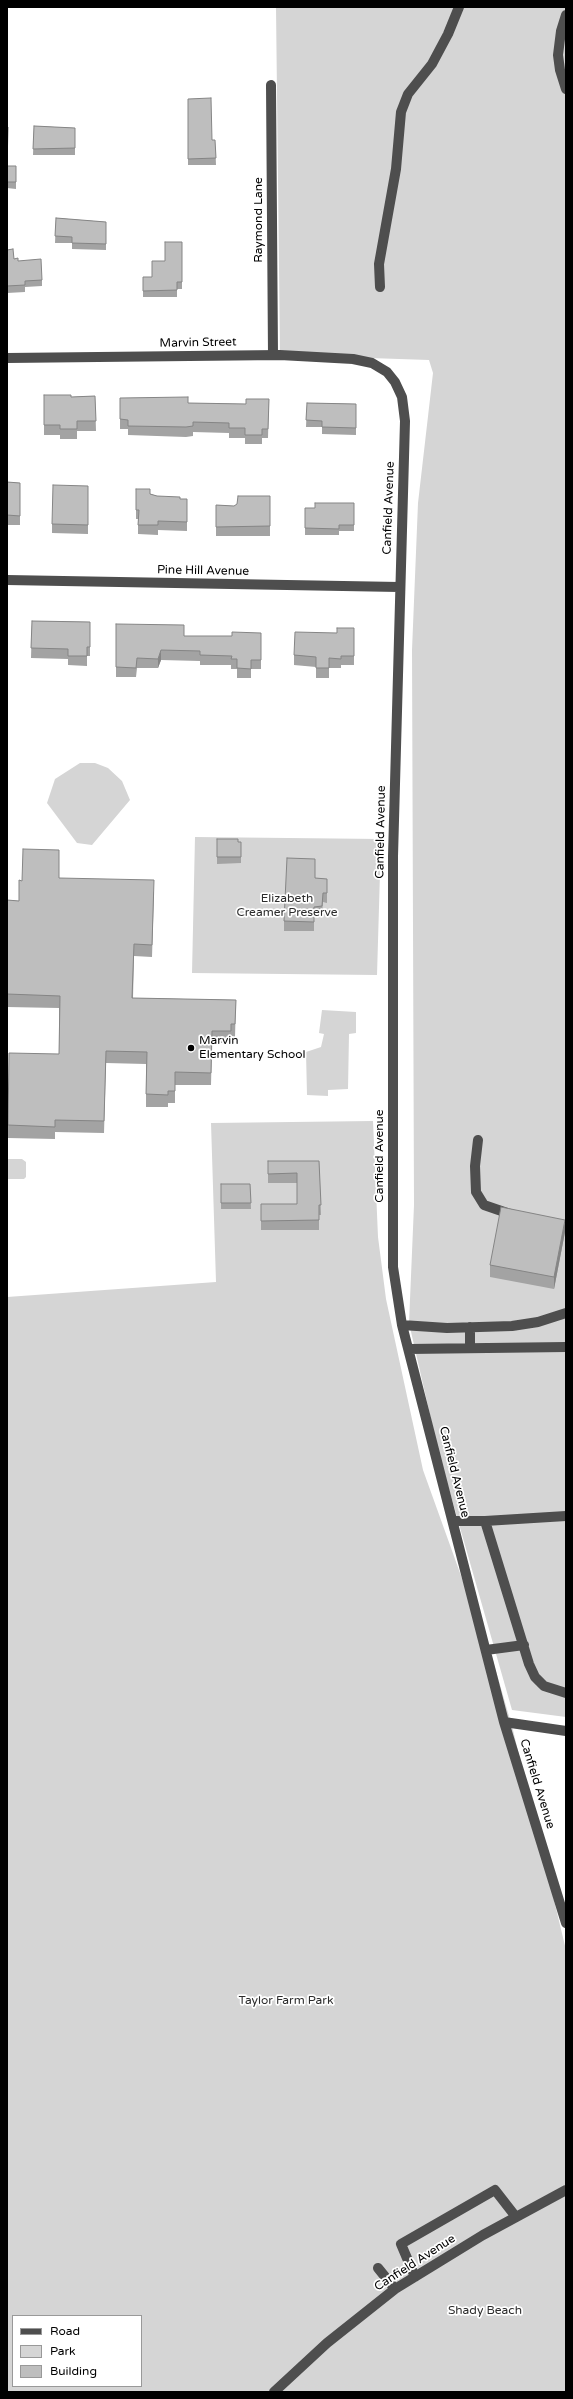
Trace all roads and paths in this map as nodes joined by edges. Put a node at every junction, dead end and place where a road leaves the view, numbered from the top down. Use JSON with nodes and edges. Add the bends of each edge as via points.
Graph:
{"nodes":[{"id":1,"x":459,"y":7,"type":"edge"},
{"id":2,"x":566,"y":15,"type":"edge"},
{"id":3,"x":271,"y":84,"type":"dead end"},
{"id":4,"x":566,"y":89,"type":"edge"},
{"id":5,"x":380,"y":287,"type":"dead end"},
{"id":6,"x":272,"y":355,"type":"junction"},
{"id":7,"x":7,"y":358,"type":"edge"},
{"id":8,"x":387,"y":372,"type":"joint"},
{"id":9,"x":7,"y":580,"type":"edge"},
{"id":10,"x":399,"y":587,"type":"junction"},
{"id":11,"x":478,"y":1140,"type":"dead end"},
{"id":12,"x":523,"y":1217,"type":"edge"},
{"id":13,"x":566,"y":1313,"type":"edge"},
{"id":14,"x":402,"y":1325,"type":"junction"},
{"id":15,"x":470,"y":1327,"type":"junction"},
{"id":16,"x":566,"y":1347,"type":"edge"},
{"id":17,"x":470,"y":1348,"type":"junction"},
{"id":18,"x":409,"y":1349,"type":"junction"},
{"id":19,"x":566,"y":1516,"type":"edge"},
{"id":20,"x":453,"y":1521,"type":"junction"},
{"id":21,"x":485,"y":1521,"type":"junction"},
{"id":22,"x":524,"y":1645,"type":"junction"},
{"id":23,"x":486,"y":1650,"type":"junction"},
{"id":24,"x":566,"y":1692,"type":"edge"},
{"id":25,"x":504,"y":1722,"type":"junction"},
{"id":26,"x":566,"y":1731,"type":"edge"},
{"id":27,"x":566,"y":1923,"type":"edge"},
{"id":28,"x":566,"y":2190,"type":"edge"},
{"id":29,"x":516,"y":2217,"type":"junction"},
{"id":30,"x":378,"y":2268,"type":"dead end"},
{"id":31,"x":415,"y":2277,"type":"junction"},
{"id":32,"x":395,"y":2289,"type":"junction"},
{"id":33,"x":274,"y":2392,"type":"edge"}],
"edges":[{"from":1,"to":5,"type":"street","via":[[432,64],[408,94],[401,112],[396,169],[379,264]]},
{"from":2,"to":4,"type":"street","via":[[558,55]]},
{"from":3,"to":6,"type":"street","name":"Raymond Lane"},
{"from":6,"to":7,"type":"street","name":"Marvin Street"},
{"from":6,"to":8,"type":"street","name":"Marvin Street","via":[[353,359],[372,363]]},
{"from":8,"to":10,"type":"street","name":"Canfield Avenue","via":[[396,382],[402,397],[405,421]]},
{"from":9,"to":10,"type":"street","name":"Pine Hill Avenue"},
{"from":10,"to":14,"type":"street","name":"Canfield Avenue","via":[[393,856],[393,1267]]},
{"from":11,"to":12,"type":"street","via":[[476,1192],[484,1205]]},
{"from":13,"to":15,"type":"street","via":[[538,1322],[512,1326]]},
{"from":14,"to":15,"type":"street"},
{"from":14,"to":18,"type":"street","name":"Canfield Avenue"},
{"from":15,"to":17,"type":"street"},
{"from":16,"to":17,"type":"street"},
{"from":17,"to":18,"type":"street"},
{"from":18,"to":20,"type":"street","name":"Canfield Avenue"},
{"from":19,"to":21,"type":"street"},
{"from":20,"to":21,"type":"street"},
{"from":20,"to":23,"type":"street","name":"Canfield Avenue"},
{"from":21,"to":22,"type":"street"},
{"from":22,"to":23,"type":"street"},
{"from":22,"to":24,"type":"street","via":[[535,1677],[544,1686]]},
{"from":23,"to":25,"type":"street","name":"Canfield Avenue"},
{"from":25,"to":26,"type":"street"},
{"from":25,"to":27,"type":"street","name":"Canfield Avenue"},
{"from":28,"to":29,"type":"street","name":"Canfield Avenue"},
{"from":29,"to":31,"type":"street","name":"Canfield Avenue"},
{"from":29,"to":31,"type":"street","via":[[495,2190],[401,2244]]},
{"from":30,"to":32,"type":"street"},
{"from":31,"to":32,"type":"street","name":"Canfield Avenue"},
{"from":32,"to":33,"type":"street","name":"Canfield Avenue","via":[[327,2344]]}]}
